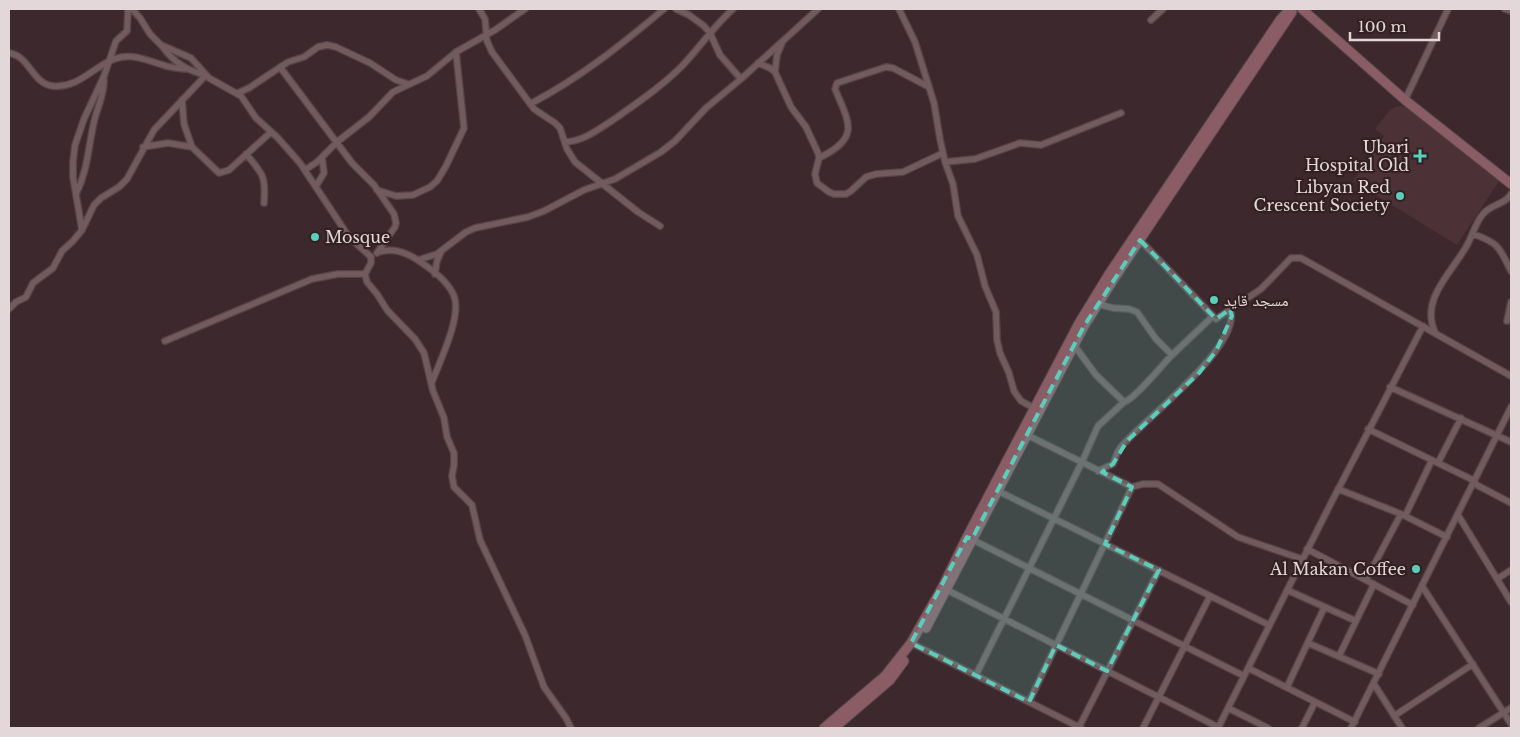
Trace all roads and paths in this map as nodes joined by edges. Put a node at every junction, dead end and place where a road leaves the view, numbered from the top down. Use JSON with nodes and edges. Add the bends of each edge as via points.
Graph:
{"nodes":[{"id":1,"x":128,"y":9,"type":"edge"},
{"id":2,"x":132,"y":9,"type":"edge"},
{"id":3,"x":480,"y":9,"type":"edge"},
{"id":4,"x":525,"y":9,"type":"edge"},
{"id":5,"x":664,"y":9,"type":"edge"},
{"id":6,"x":676,"y":9,"type":"edge"},
{"id":7,"x":733,"y":9,"type":"edge"},
{"id":8,"x":818,"y":9,"type":"edge"},
{"id":9,"x":899,"y":9,"type":"edge"},
{"id":10,"x":1163,"y":9,"type":"edge"},
{"id":11,"x":1292,"y":9,"type":"edge"},
{"id":12,"x":1302,"y":9,"type":"edge"},
{"id":13,"x":1448,"y":9,"type":"edge"},
{"id":14,"x":1504,"y":9,"type":"edge"},
{"id":15,"x":1511,"y":11,"type":"edge"},
{"id":16,"x":1310,"y":16,"type":"junction"},
{"id":17,"x":1151,"y":20,"type":"dead end"},
{"id":18,"x":1286,"y":23,"type":"junction"},
{"id":19,"x":710,"y":33,"type":"junction"},
{"id":20,"x":487,"y":35,"type":"junction"},
{"id":21,"x":784,"y":40,"type":"junction"},
{"id":22,"x":161,"y":44,"type":"junction"},
{"id":23,"x":456,"y":52,"type":"junction"},
{"id":24,"x":9,"y":53,"type":"edge"},
{"id":25,"x":109,"y":62,"type":"junction"},
{"id":26,"x":758,"y":63,"type":"junction"},
{"id":27,"x":280,"y":67,"type":"junction"},
{"id":28,"x":188,"y":69,"type":"junction"},
{"id":29,"x":775,"y":72,"type":"junction"},
{"id":30,"x":206,"y":75,"type":"junction"},
{"id":31,"x":104,"y":76,"type":"junction"},
{"id":32,"x":741,"y":79,"type":"junction"},
{"id":33,"x":408,"y":84,"type":"junction"},
{"id":34,"x":929,"y":87,"type":"junction"},
{"id":35,"x":238,"y":93,"type":"junction"},
{"id":36,"x":182,"y":100,"type":"junction"},
{"id":37,"x":1405,"y":100,"type":"junction"},
{"id":38,"x":530,"y":104,"type":"junction"},
{"id":39,"x":1121,"y":112,"type":"dead end"},
{"id":40,"x":271,"y":132,"type":"junction"},
{"id":41,"x":337,"y":142,"type":"junction"},
{"id":42,"x":565,"y":142,"type":"junction"},
{"id":43,"x":143,"y":147,"type":"junction"},
{"id":44,"x":192,"y":147,"type":"junction"},
{"id":45,"x":943,"y":153,"type":"junction"},
{"id":46,"x":246,"y":154,"type":"junction"},
{"id":47,"x":322,"y":157,"type":"junction"},
{"id":48,"x":819,"y":158,"type":"junction"},
{"id":49,"x":945,"y":162,"type":"junction"},
{"id":50,"x":305,"y":170,"type":"junction"},
{"id":51,"x":602,"y":184,"type":"junction"},
{"id":52,"x":1511,"y":184,"type":"edge"},
{"id":53,"x":316,"y":186,"type":"junction"},
{"id":54,"x":377,"y":190,"type":"junction"},
{"id":55,"x":76,"y":194,"type":"junction"},
{"id":56,"x":1511,"y":194,"type":"edge"},
{"id":57,"x":1509,"y":202,"type":"edge"},
{"id":58,"x":264,"y":203,"type":"dead end"},
{"id":59,"x":660,"y":226,"type":"dead end"},
{"id":60,"x":82,"y":230,"type":"junction"},
{"id":61,"x":1473,"y":234,"type":"junction"},
{"id":62,"x":1140,"y":240,"type":"junction"},
{"id":63,"x":442,"y":250,"type":"junction"},
{"id":64,"x":377,"y":253,"type":"junction"},
{"id":65,"x":370,"y":257,"type":"junction"},
{"id":66,"x":418,"y":260,"type":"junction"},
{"id":67,"x":1511,"y":271,"type":"edge"},
{"id":68,"x":365,"y":274,"type":"junction"},
{"id":69,"x":435,"y":274,"type":"junction"},
{"id":70,"x":1511,"y":302,"type":"edge"},
{"id":71,"x":1098,"y":304,"type":"junction"},
{"id":72,"x":9,"y":309,"type":"edge"},
{"id":73,"x":1230,"y":309,"type":"junction"},
{"id":74,"x":1213,"y":316,"type":"junction"},
{"id":75,"x":1506,"y":321,"type":"dead end"},
{"id":76,"x":1423,"y":326,"type":"junction"},
{"id":77,"x":1435,"y":332,"type":"junction"},
{"id":78,"x":165,"y":341,"type":"dead end"},
{"id":79,"x":1074,"y":345,"type":"junction"},
{"id":80,"x":1172,"y":355,"type":"junction"},
{"id":81,"x":1511,"y":376,"type":"edge"},
{"id":82,"x":432,"y":384,"type":"junction"},
{"id":83,"x":1390,"y":386,"type":"junction"},
{"id":84,"x":1124,"y":402,"type":"junction"},
{"id":85,"x":1511,"y":407,"type":"edge"},
{"id":86,"x":1034,"y":408,"type":"junction"},
{"id":87,"x":1461,"y":418,"type":"junction"},
{"id":88,"x":1368,"y":429,"type":"junction"},
{"id":89,"x":1027,"y":435,"type":"junction"},
{"id":90,"x":1497,"y":435,"type":"junction"},
{"id":91,"x":1511,"y":442,"type":"edge"},
{"id":92,"x":1432,"y":460,"type":"junction"},
{"id":93,"x":1082,"y":462,"type":"junction"},
{"id":94,"x":1438,"y":463,"type":"junction"},
{"id":95,"x":1098,"y":471,"type":"junction"},
{"id":96,"x":1474,"y":482,"type":"junction"},
{"id":97,"x":1132,"y":487,"type":"junction"},
{"id":98,"x":1338,"y":488,"type":"junction"},
{"id":99,"x":998,"y":491,"type":"junction"},
{"id":100,"x":1511,"y":503,"type":"edge"},
{"id":101,"x":1402,"y":515,"type":"junction"},
{"id":102,"x":1458,"y":515,"type":"junction"},
{"id":103,"x":1054,"y":518,"type":"junction"},
{"id":104,"x":1447,"y":537,"type":"junction"},
{"id":105,"x":969,"y":538,"type":"junction"},
{"id":106,"x":1105,"y":544,"type":"junction"},
{"id":107,"x":1308,"y":549,"type":"junction"},
{"id":108,"x":1302,"y":559,"type":"junction"},
{"id":109,"x":1029,"y":568,"type":"junction"},
{"id":110,"x":1158,"y":570,"type":"junction"},
{"id":111,"x":1511,"y":570,"type":"edge"},
{"id":112,"x":1497,"y":579,"type":"junction"},
{"id":113,"x":1366,"y":580,"type":"junction"},
{"id":114,"x":1374,"y":584,"type":"junction"},
{"id":115,"x":1422,"y":586,"type":"junction"},
{"id":116,"x":947,"y":590,"type":"junction"},
{"id":117,"x":1287,"y":590,"type":"junction"},
{"id":118,"x":1081,"y":594,"type":"junction"},
{"id":119,"x":1210,"y":596,"type":"junction"},
{"id":120,"x":1511,"y":602,"type":"edge"},
{"id":121,"x":1413,"y":605,"type":"junction"},
{"id":122,"x":1324,"y":608,"type":"junction"},
{"id":123,"x":1004,"y":619,"type":"junction"},
{"id":124,"x":1133,"y":620,"type":"junction"},
{"id":125,"x":1356,"y":622,"type":"junction"},
{"id":126,"x":1269,"y":625,"type":"junction"},
{"id":127,"x":1308,"y":643,"type":"junction"},
{"id":128,"x":914,"y":644,"type":"junction"},
{"id":129,"x":1056,"y":645,"type":"junction"},
{"id":130,"x":1185,"y":646,"type":"junction"},
{"id":131,"x":1339,"y":656,"type":"junction"},
{"id":132,"x":1473,"y":664,"type":"junction"},
{"id":133,"x":1248,"y":668,"type":"junction"},
{"id":134,"x":1107,"y":671,"type":"junction"},
{"id":135,"x":1379,"y":674,"type":"junction"},
{"id":136,"x":976,"y":675,"type":"junction"},
{"id":137,"x":1244,"y":676,"type":"junction"},
{"id":138,"x":1374,"y":684,"type":"junction"},
{"id":139,"x":1287,"y":688,"type":"junction"},
{"id":140,"x":1159,"y":697,"type":"junction"},
{"id":141,"x":1028,"y":702,"type":"junction"},
{"id":142,"x":1315,"y":702,"type":"junction"},
{"id":143,"x":1228,"y":708,"type":"junction"},
{"id":144,"x":1511,"y":708,"type":"edge"},
{"id":145,"x":1504,"y":712,"type":"junction"},
{"id":146,"x":1394,"y":716,"type":"junction"},
{"id":147,"x":1355,"y":722,"type":"junction"},
{"id":148,"x":1511,"y":724,"type":"edge"},
{"id":149,"x":571,"y":728,"type":"edge"},
{"id":150,"x":824,"y":728,"type":"edge"},
{"id":151,"x":834,"y":728,"type":"edge"},
{"id":152,"x":1080,"y":728,"type":"edge"},
{"id":153,"x":1143,"y":728,"type":"edge"},
{"id":154,"x":1218,"y":728,"type":"edge"},
{"id":155,"x":1268,"y":728,"type":"edge"},
{"id":156,"x":1302,"y":728,"type":"edge"},
{"id":157,"x":1352,"y":728,"type":"edge"},
{"id":158,"x":1402,"y":728,"type":"edge"},
{"id":159,"x":1479,"y":728,"type":"edge"}],
"edges":[{"from":1,"to":25,"type":"street","via":[[127,31],[116,41]]},
{"from":2,"to":22,"type":"street"},
{"from":3,"to":20,"type":"street"},
{"from":4,"to":20,"type":"street"},
{"from":5,"to":38,"type":"street","via":[[594,66]]},
{"from":6,"to":19,"type":"street","via":[[696,20]]},
{"from":7,"to":19,"type":"street"},
{"from":8,"to":21,"type":"street"},
{"from":9,"to":34,"type":"street","via":[[915,42]]},
{"from":10,"to":17,"type":"street"},
{"from":11,"to":18,"type":"street"},
{"from":11,"to":86,"type":"street","via":[[1274,28],[1110,274],[1079,323]]},
{"from":12,"to":16,"type":"street"},
{"from":13,"to":37,"type":"street"},
{"from":14,"to":15,"type":"street"},
{"from":16,"to":18,"type":"street","via":[[1297,17]]},
{"from":16,"to":37,"type":"street"},
{"from":18,"to":62,"type":"street"},
{"from":19,"to":32,"type":"street","via":[[720,55]]},
{"from":19,"to":42,"type":"street","via":[[681,67],[647,96],[585,138]]},
{"from":20,"to":23,"type":"street"},
{"from":20,"to":38,"type":"street","via":[[492,52]]},
{"from":21,"to":26,"type":"street"},
{"from":21,"to":29,"type":"street","via":[[777,55]]},
{"from":22,"to":28,"type":"street","via":[[172,59]]},
{"from":22,"to":30,"type":"street","via":[[191,58]]},
{"from":23,"to":33,"type":"street","via":[[431,73]]},
{"from":23,"to":54,"type":"street","via":[[464,128],[446,166],[430,188],[413,196],[396,196]]},
{"from":24,"to":25,"type":"street","via":[[22,59],[44,84],[55,86],[79,80]]},
{"from":25,"to":28,"type":"street","via":[[122,57],[137,57],[172,68]]},
{"from":25,"to":31,"type":"street"},
{"from":26,"to":29,"type":"street"},
{"from":26,"to":32,"type":"street"},
{"from":27,"to":33,"type":"street","via":[[318,47],[331,45]]},
{"from":27,"to":35,"type":"street"},
{"from":27,"to":41,"type":"street"},
{"from":28,"to":30,"type":"street"},
{"from":29,"to":48,"type":"street","via":[[791,107],[806,127]]},
{"from":30,"to":35,"type":"street"},
{"from":30,"to":36,"type":"street"},
{"from":31,"to":55,"type":"street","via":[[104,91],[94,121],[88,163]]},
{"from":31,"to":55,"type":"street","via":[[75,145]]},
{"from":32,"to":51,"type":"street","via":[[661,152]]},
{"from":33,"to":41,"type":"street","via":[[393,92],[369,117]]},
{"from":34,"to":45,"type":"street"},
{"from":34,"to":48,"type":"street","via":[[886,67],[836,82],[835,89],[848,119],[849,130],[840,144]]},
{"from":35,"to":40,"type":"street"},
{"from":36,"to":43,"type":"street"},
{"from":36,"to":44,"type":"street","via":[[184,124]]},
{"from":37,"to":52,"type":"street"},
{"from":38,"to":42,"type":"street","via":[[555,123]]},
{"from":39,"to":49,"type":"street","via":[[1042,145],[1020,143],[975,159]]},
{"from":40,"to":46,"type":"street"},
{"from":40,"to":50,"type":"street"},
{"from":41,"to":47,"type":"street"},
{"from":41,"to":54,"type":"street"},
{"from":42,"to":51,"type":"street","via":[[575,162]]},
{"from":43,"to":44,"type":"street","via":[[168,142]]},
{"from":43,"to":60,"type":"street","via":[[131,174],[94,205]]},
{"from":44,"to":46,"type":"street","via":[[219,173],[226,172]]},
{"from":45,"to":48,"type":"street","via":[[903,172],[866,177],[851,191],[840,194],[828,192],[817,183],[815,174]]},
{"from":45,"to":49,"type":"street"},
{"from":46,"to":58,"type":"street","via":[[263,176]]},
{"from":47,"to":50,"type":"street"},
{"from":47,"to":53,"type":"street","via":[[324,173]]},
{"from":49,"to":86,"type":"street","via":[[958,216],[978,255],[985,286],[996,312],[998,347],[1012,386],[1021,401]]},
{"from":50,"to":53,"type":"street"},
{"from":51,"to":59,"type":"street"},
{"from":51,"to":63,"type":"street","via":[[536,215],[475,228]]},
{"from":53,"to":65,"type":"street","via":[[349,237]]},
{"from":54,"to":64,"type":"street","via":[[394,214],[396,223]]},
{"from":55,"to":60,"type":"street"},
{"from":56,"to":57,"type":"street"},
{"from":57,"to":61,"type":"street","via":[[1496,204],[1485,211]]},
{"from":60,"to":72,"type":"street","via":[[62,251],[50,271],[33,284],[26,297]]},
{"from":61,"to":67,"type":"street","via":[[1496,244]]},
{"from":61,"to":77,"type":"street","via":[[1432,302],[1430,318]]},
{"from":62,"to":71,"type":"street"},
{"from":62,"to":74,"type":"street"},
{"from":63,"to":66,"type":"street"},
{"from":63,"to":69,"type":"street"},
{"from":64,"to":65,"type":"street"},
{"from":64,"to":66,"type":"street","via":[[392,250]]},
{"from":65,"to":68,"type":"street"},
{"from":66,"to":69,"type":"street"},
{"from":68,"to":78,"type":"street","via":[[338,274],[312,279]]},
{"from":68,"to":82,"type":"street","via":[[387,310],[420,346]]},
{"from":69,"to":82,"type":"street","via":[[452,291],[456,306],[454,322]]},
{"from":70,"to":75,"type":"street"},
{"from":71,"to":79,"type":"street"},
{"from":71,"to":80,"type":"street","via":[[1137,312]]},
{"from":73,"to":74,"type":"street","via":[[1216,319]]},
{"from":73,"to":76,"type":"street","via":[[1261,289],[1291,258],[1301,258]]},
{"from":73,"to":95,"type":"street","via":[[1230,327],[1199,373],[1123,444],[1113,464]]},
{"from":74,"to":80,"type":"street"},
{"from":76,"to":77,"type":"street"},
{"from":76,"to":83,"type":"street"},
{"from":77,"to":81,"type":"street"},
{"from":79,"to":84,"type":"street","via":[[1096,375]]},
{"from":79,"to":89,"type":"street"},
{"from":80,"to":84,"type":"street","via":[[1143,387]]},
{"from":82,"to":149,"type":"street","via":[[454,453],[454,486],[472,505],[480,540],[525,635],[544,687]]},
{"from":83,"to":87,"type":"street"},
{"from":83,"to":88,"type":"street"},
{"from":84,"to":93,"type":"street","via":[[1098,426]]},
{"from":85,"to":90,"type":"street"},
{"from":86,"to":105,"type":"street"},
{"from":87,"to":90,"type":"street"},
{"from":87,"to":94,"type":"street"},
{"from":88,"to":92,"type":"street"},
{"from":88,"to":98,"type":"street"},
{"from":89,"to":93,"type":"street"},
{"from":89,"to":99,"type":"street"},
{"from":90,"to":91,"type":"street"},
{"from":90,"to":96,"type":"street"},
{"from":92,"to":94,"type":"street"},
{"from":92,"to":101,"type":"street"},
{"from":93,"to":95,"type":"street"},
{"from":93,"to":103,"type":"street"},
{"from":94,"to":96,"type":"street"},
{"from":95,"to":97,"type":"street"},
{"from":96,"to":100,"type":"street"},
{"from":96,"to":102,"type":"street"},
{"from":97,"to":106,"type":"street"},
{"from":97,"to":108,"type":"street","via":[[1158,484],[1238,537]]},
{"from":98,"to":101,"type":"street"},
{"from":98,"to":107,"type":"street"},
{"from":99,"to":103,"type":"street"},
{"from":99,"to":105,"type":"street"},
{"from":101,"to":104,"type":"street"},
{"from":101,"to":113,"type":"street"},
{"from":102,"to":104,"type":"street"},
{"from":102,"to":112,"type":"street"},
{"from":103,"to":106,"type":"street"},
{"from":103,"to":109,"type":"street"},
{"from":104,"to":115,"type":"street"},
{"from":105,"to":109,"type":"street"},
{"from":105,"to":116,"type":"street"},
{"from":105,"to":128,"type":"street"},
{"from":106,"to":110,"type":"street"},
{"from":106,"to":118,"type":"street"},
{"from":107,"to":108,"type":"street"},
{"from":107,"to":113,"type":"street"},
{"from":108,"to":117,"type":"street"},
{"from":109,"to":118,"type":"street"},
{"from":109,"to":123,"type":"street"},
{"from":110,"to":119,"type":"street"},
{"from":110,"to":124,"type":"street"},
{"from":111,"to":112,"type":"street"},
{"from":112,"to":120,"type":"street"},
{"from":113,"to":114,"type":"street"},
{"from":114,"to":121,"type":"street"},
{"from":114,"to":125,"type":"street"},
{"from":115,"to":121,"type":"street"},
{"from":115,"to":132,"type":"street"},
{"from":116,"to":123,"type":"street"},
{"from":116,"to":128,"type":"street"},
{"from":117,"to":122,"type":"street"},
{"from":117,"to":126,"type":"street"},
{"from":118,"to":124,"type":"street"},
{"from":118,"to":129,"type":"street"},
{"from":119,"to":126,"type":"street"},
{"from":119,"to":130,"type":"street"},
{"from":121,"to":135,"type":"street"},
{"from":122,"to":125,"type":"street"},
{"from":122,"to":127,"type":"street"},
{"from":123,"to":129,"type":"street"},
{"from":123,"to":136,"type":"street"},
{"from":124,"to":130,"type":"street"},
{"from":124,"to":134,"type":"street"},
{"from":125,"to":131,"type":"street"},
{"from":126,"to":133,"type":"street"},
{"from":127,"to":131,"type":"street"},
{"from":127,"to":139,"type":"street"},
{"from":128,"to":136,"type":"street"},
{"from":128,"to":150,"type":"street","via":[[885,676]]},
{"from":128,"to":151,"type":"street","via":[[890,680]]},
{"from":129,"to":134,"type":"street"},
{"from":129,"to":141,"type":"street"},
{"from":130,"to":137,"type":"street"},
{"from":130,"to":140,"type":"street"},
{"from":131,"to":135,"type":"street"},
{"from":132,"to":145,"type":"street"},
{"from":132,"to":146,"type":"street"},
{"from":133,"to":137,"type":"street"},
{"from":133,"to":139,"type":"street"},
{"from":134,"to":140,"type":"street"},
{"from":134,"to":152,"type":"street"},
{"from":135,"to":138,"type":"street"},
{"from":136,"to":141,"type":"street"},
{"from":137,"to":143,"type":"street"},
{"from":138,"to":146,"type":"street"},
{"from":138,"to":147,"type":"street"},
{"from":139,"to":142,"type":"street"},
{"from":140,"to":153,"type":"street"},
{"from":140,"to":154,"type":"street"},
{"from":141,"to":152,"type":"street"},
{"from":142,"to":147,"type":"street"},
{"from":142,"to":156,"type":"street"},
{"from":143,"to":154,"type":"street"},
{"from":143,"to":155,"type":"street"},
{"from":144,"to":145,"type":"street"},
{"from":145,"to":148,"type":"street"},
{"from":145,"to":159,"type":"street"},
{"from":146,"to":158,"type":"street"},
{"from":147,"to":157,"type":"street"}]}
